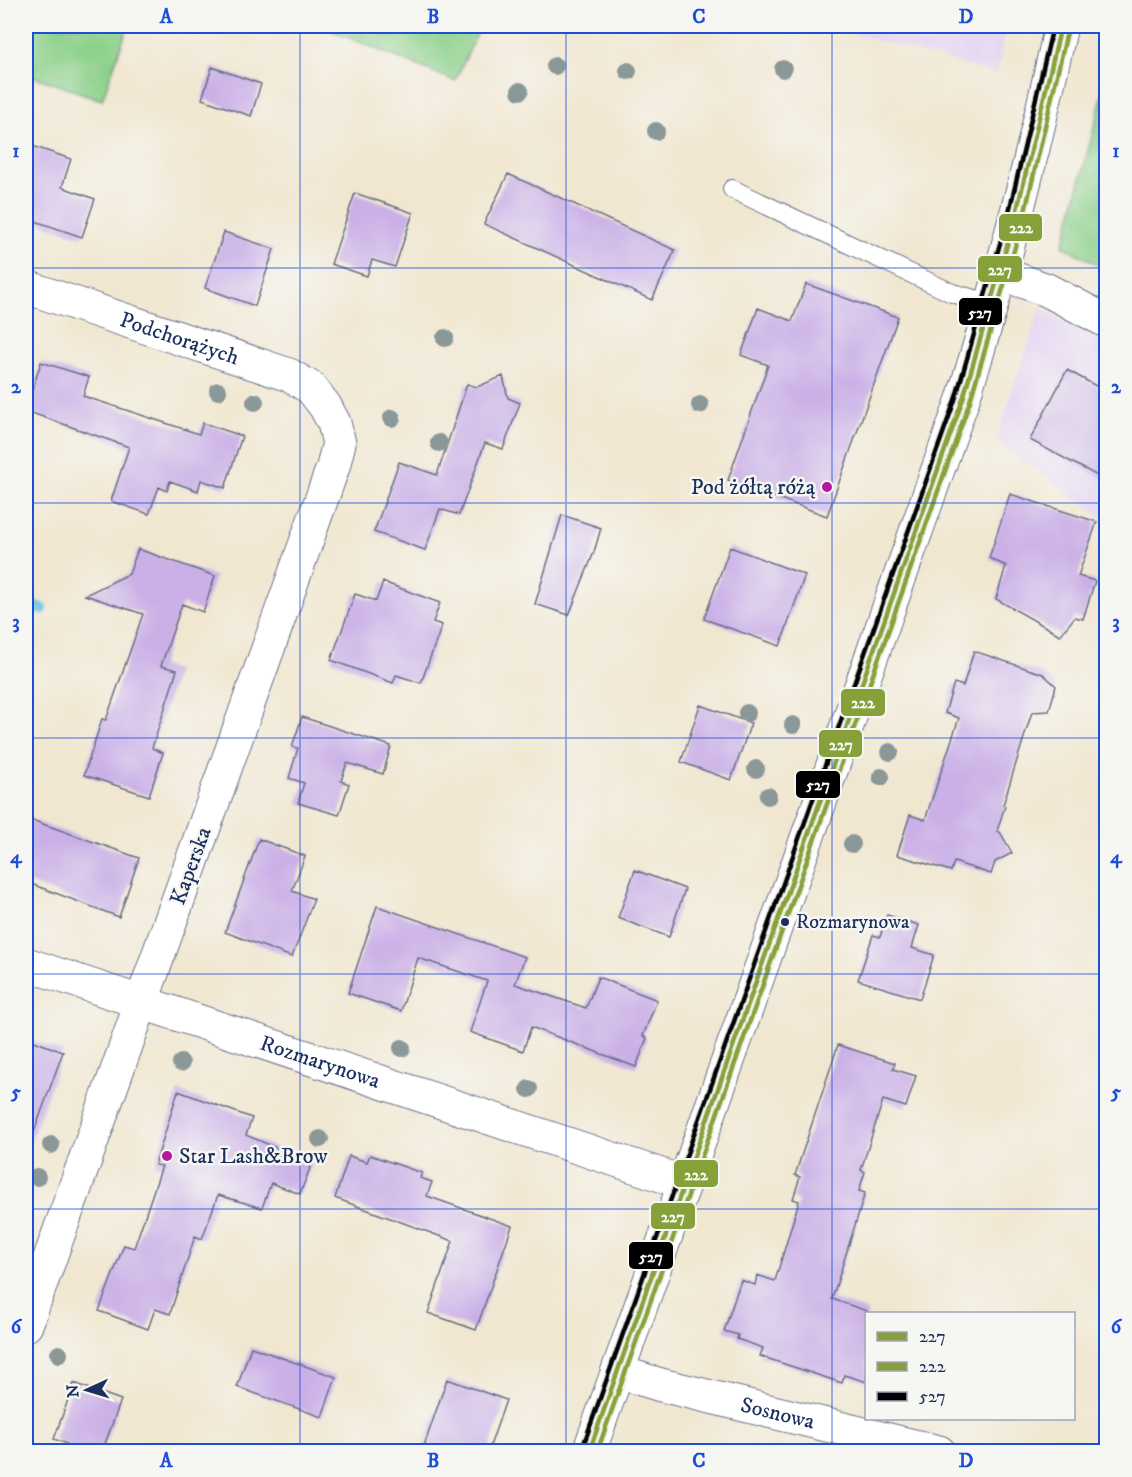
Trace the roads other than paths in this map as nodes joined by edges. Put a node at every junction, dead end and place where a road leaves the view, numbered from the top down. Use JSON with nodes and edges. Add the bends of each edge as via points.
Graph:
{"nodes":[{"id":1,"x":1061,"y":26,"type":"edge"},
{"id":2,"x":732,"y":189,"type":"dead end"},
{"id":3,"x":26,"y":287,"type":"edge"},
{"id":4,"x":997,"y":289,"type":"junction"},
{"id":5,"x":1107,"y":321,"type":"edge"},
{"id":6,"x":325,"y":406,"type":"joint"},
{"id":7,"x":26,"y":964,"type":"edge"},
{"id":8,"x":141,"y":1003,"type":"junction"},
{"id":9,"x":685,"y":1183,"type":"junction"},
{"id":10,"x":26,"y":1325,"type":"edge"},
{"id":11,"x":618,"y":1372,"type":"junction"},
{"id":12,"x":589,"y":1452,"type":"edge"},
{"id":13,"x":939,"y":1452,"type":"edge"}],
"edges":[{"from":1,"to":4,"type":"street"},
{"from":2,"to":4,"type":"lane","via":[[952,292]]},
{"from":3,"to":6,"type":"street","name":"Podchorążych","via":[[289,375],[312,388]]},
{"from":4,"to":5,"type":"street","via":[[1047,290]]},
{"from":4,"to":9,"type":"street","via":[[939,468]]},
{"from":6,"to":8,"type":"street","name":"Kaperska","via":[[339,443],[333,468]]},
{"from":7,"to":8,"type":"street","name":"Rozmarynowa"},
{"from":8,"to":9,"type":"street","name":"Rozmarynowa"},
{"from":8,"to":10,"type":"street","name":"Kaperska"},
{"from":9,"to":11,"type":"street"},
{"from":11,"to":12,"type":"street"},
{"from":11,"to":13,"type":"street","name":"Sosnowa"}]}
